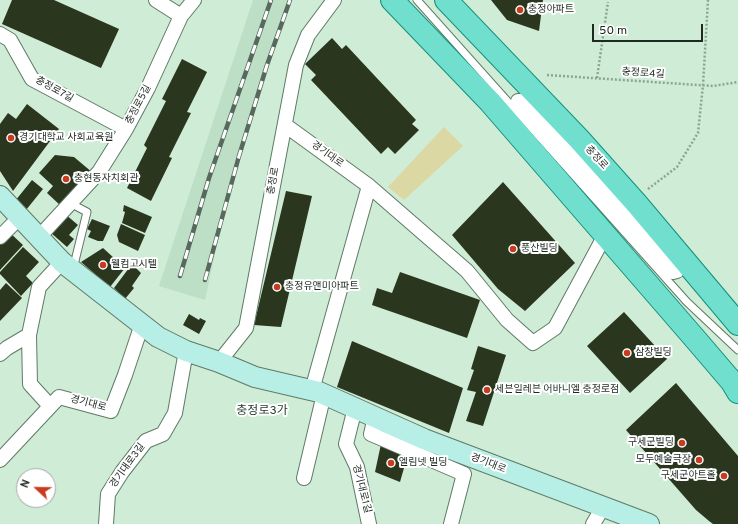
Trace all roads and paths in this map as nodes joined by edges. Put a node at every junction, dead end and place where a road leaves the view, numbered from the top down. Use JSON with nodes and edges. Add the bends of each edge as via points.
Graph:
{"nodes":[{"id":1,"x":156,"y":0,"type":"edge"},
{"id":2,"x":194,"y":0,"type":"edge"},
{"id":3,"x":334,"y":0,"type":"edge"},
{"id":4,"x":392,"y":0,"type":"edge"},
{"id":5,"x":416,"y":0,"type":"edge"},
{"id":6,"x":446,"y":0,"type":"edge"},
{"id":7,"x":708,"y":0,"type":"edge"},
{"id":8,"x":608,"y":2,"type":"dead end"},
{"id":9,"x":181,"y":16,"type":"junction"},
{"id":10,"x":0,"y":34,"type":"edge"},
{"id":11,"x":547,"y":75,"type":"dead end"},
{"id":12,"x":597,"y":78,"type":"junction"},
{"id":13,"x":738,"y":82,"type":"edge"},
{"id":14,"x":704,"y":86,"type":"junction"},
{"id":15,"x":518,"y":103,"type":"joint"},
{"id":16,"x":285,"y":124,"type":"junction"},
{"id":17,"x":126,"y":128,"type":"junction"},
{"id":18,"x":369,"y":186,"type":"junction"},
{"id":19,"x":648,"y":189,"type":"dead end"},
{"id":20,"x":0,"y":196,"type":"edge"},
{"id":21,"x":70,"y":203,"type":"junction"},
{"id":22,"x":20,"y":217,"type":"junction"},
{"id":23,"x":605,"y":234,"type":"junction"},
{"id":24,"x":0,"y":237,"type":"edge"},
{"id":25,"x":39,"y":237,"type":"junction"},
{"id":26,"x":67,"y":266,"type":"junction"},
{"id":27,"x":142,"y":324,"type":"junction"},
{"id":28,"x":738,"y":324,"type":"edge"},
{"id":29,"x":29,"y":335,"type":"junction"},
{"id":30,"x":738,"y":350,"type":"edge"},
{"id":31,"x":186,"y":351,"type":"junction"},
{"id":32,"x":0,"y":354,"type":"edge"},
{"id":33,"x":219,"y":362,"type":"junction"},
{"id":34,"x":318,"y":392,"type":"junction"},
{"id":35,"x":738,"y":392,"type":"edge"},
{"id":36,"x":50,"y":406,"type":"junction"},
{"id":37,"x":355,"y":408,"type":"junction"},
{"id":38,"x":375,"y":417,"type":"junction"},
{"id":39,"x":0,"y":460,"type":"edge"},
{"id":40,"x":304,"y":478,"type":"dead end"},
{"id":41,"x":603,"y":507,"type":"junction"},
{"id":42,"x":106,"y":524,"type":"edge"},
{"id":43,"x":370,"y":524,"type":"edge"},
{"id":44,"x":451,"y":524,"type":"edge"},
{"id":45,"x":593,"y":524,"type":"edge"},
{"id":46,"x":650,"y":524,"type":"edge"}],
"edges":[{"from":1,"to":9,"type":"street"},
{"from":2,"to":9,"type":"street","name":"충정로5길"},
{"from":3,"to":16,"type":"street","name":"충정로","via":[[308,36],[296,66]]},
{"from":4,"to":23,"type":"main road","via":[[490,102]]},
{"from":5,"to":30,"type":"lane","via":[[687,302]]},
{"from":6,"to":28,"type":"main road","name":"충정로","via":[[595,157]]},
{"from":7,"to":14,"type":"path"},
{"from":8,"to":12,"type":"path"},
{"from":9,"to":17,"type":"street","name":"충정로5길","via":[[148,88]]},
{"from":10,"to":17,"type":"street","name":"충정로7길","via":[[10,40],[32,79]]},
{"from":11,"to":12,"type":"path","name":"충정로4길"},
{"from":12,"to":14,"type":"path","name":"충정로4길"},
{"from":13,"to":14,"type":"path","name":"충정로4길"},
{"from":14,"to":19,"type":"path","via":[[698,133],[677,168]]},
{"from":15,"to":15,"type":"street","via":[[522,101],[559,132],[677,266],[676,271],[670,270]]},
{"from":16,"to":18,"type":"street","name":"경기대로"},
{"from":16,"to":33,"type":"street","name":"충정로","via":[[246,328]]},
{"from":17,"to":21,"type":"street","name":"충정로5길","via":[[99,172]]},
{"from":18,"to":23,"type":"street","name":"경기대로","via":[[467,272],[506,320],[533,343],[555,328]]},
{"from":18,"to":34,"type":"street"},
{"from":20,"to":22,"type":"main road","name":"경기대로"},
{"from":21,"to":25,"type":"street","name":"충정로5길"},
{"from":21,"to":26,"type":"lane","via":[[87,212],[75,263]]},
{"from":22,"to":24,"type":"street"},
{"from":22,"to":25,"type":"main road","name":"경기대로"},
{"from":23,"to":35,"type":"main road"},
{"from":25,"to":26,"type":"main road","name":"경기대로"},
{"from":26,"to":27,"type":"main road","name":"경기대로"},
{"from":26,"to":29,"type":"street","via":[[39,287]]},
{"from":27,"to":31,"type":"main road","name":"경기대로","via":[[158,337]]},
{"from":27,"to":36,"type":"street","name":"경기대로","via":[[111,411],[59,397]]},
{"from":29,"to":32,"type":"street"},
{"from":29,"to":36,"type":"street","via":[[30,384]]},
{"from":31,"to":33,"type":"main road","name":"경기대로"},
{"from":31,"to":42,"type":"street","name":"경기대로3길","via":[[175,413],[163,434],[146,441],[108,494]]},
{"from":33,"to":34,"type":"main road","name":"경기대로","via":[[255,377]]},
{"from":34,"to":37,"type":"main road","name":"경기대로"},
{"from":34,"to":40,"type":"street"},
{"from":36,"to":39,"type":"street","name":"경기대로"},
{"from":37,"to":38,"type":"main road","name":"경기대로"},
{"from":37,"to":43,"type":"street","name":"경기대로1길","via":[[346,444],[357,467]]},
{"from":38,"to":41,"type":"main road","name":"경기대로","via":[[424,439]]},
{"from":38,"to":44,"type":"street","name":"경기대로","via":[[371,434],[464,474]]},
{"from":41,"to":45,"type":"street"},
{"from":41,"to":46,"type":"main road","name":"경기대로"}]}
